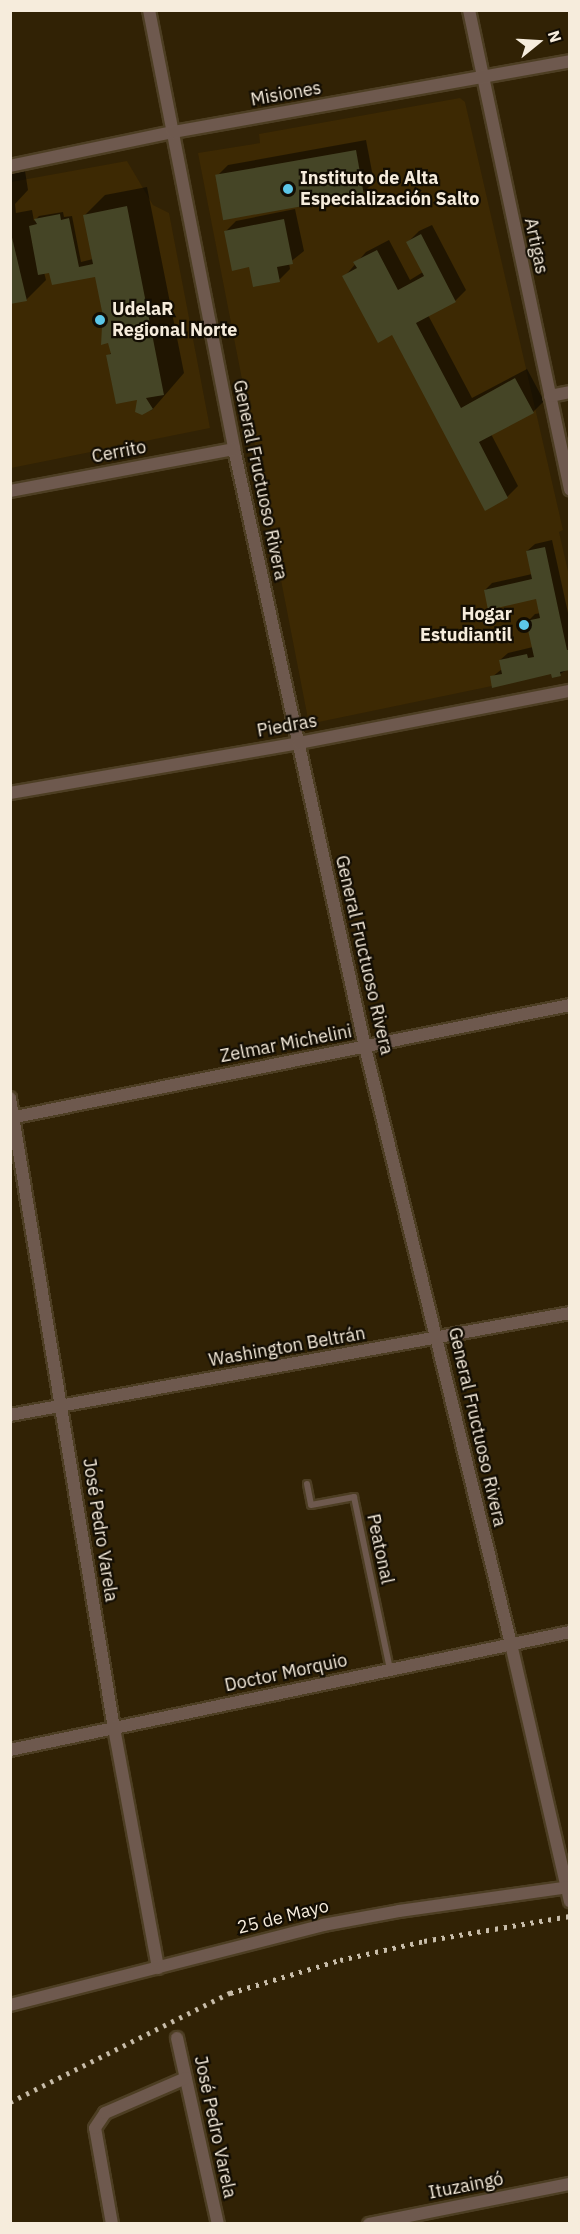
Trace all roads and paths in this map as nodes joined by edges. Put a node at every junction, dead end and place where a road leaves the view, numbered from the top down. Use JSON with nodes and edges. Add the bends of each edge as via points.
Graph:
{"nodes":[{"id":1,"x":149,"y":10,"type":"edge"},
{"id":2,"x":469,"y":10,"type":"edge"},
{"id":3,"x":570,"y":61,"type":"edge"},
{"id":4,"x":482,"y":77,"type":"junction"},
{"id":5,"x":173,"y":132,"type":"junction"},
{"id":6,"x":10,"y":166,"type":"edge"},
{"id":7,"x":570,"y":392,"type":"edge"},
{"id":8,"x":549,"y":396,"type":"junction"},
{"id":9,"x":234,"y":449,"type":"junction"},
{"id":10,"x":570,"y":489,"type":"edge"},
{"id":11,"x":10,"y":491,"type":"edge"},
{"id":12,"x":570,"y":691,"type":"edge"},
{"id":13,"x":299,"y":743,"type":"junction"},
{"id":14,"x":10,"y":793,"type":"edge"},
{"id":15,"x":570,"y":1005,"type":"edge"},
{"id":16,"x":365,"y":1047,"type":"junction"},
{"id":17,"x":10,"y":1098,"type":"edge"},
{"id":18,"x":11,"y":1117,"type":"edge"},
{"id":19,"x":570,"y":1313,"type":"edge"},
{"id":20,"x":438,"y":1338,"type":"junction"},
{"id":21,"x":61,"y":1406,"type":"junction"},
{"id":22,"x":10,"y":1415,"type":"edge"},
{"id":23,"x":307,"y":1484,"type":"dead end"},
{"id":24,"x":570,"y":1632,"type":"edge"},
{"id":25,"x":511,"y":1644,"type":"junction"},
{"id":26,"x":390,"y":1669,"type":"junction"},
{"id":27,"x":114,"y":1728,"type":"junction"},
{"id":28,"x":10,"y":1750,"type":"edge"},
{"id":29,"x":568,"y":1888,"type":"edge"},
{"id":30,"x":570,"y":1901,"type":"edge"},
{"id":31,"x":158,"y":1968,"type":"junction"},
{"id":32,"x":10,"y":2005,"type":"edge"},
{"id":33,"x":177,"y":2038,"type":"dead end"},
{"id":34,"x":186,"y":2078,"type":"junction"},
{"id":35,"x":570,"y":2184,"type":"edge"},
{"id":36,"x":112,"y":2223,"type":"edge"},
{"id":37,"x":218,"y":2223,"type":"edge"},
{"id":38,"x":369,"y":2223,"type":"edge"}],
"edges":[{"from":1,"to":5,"type":"street","name":"General Fructuoso Rivera"},
{"from":2,"to":4,"type":"street","name":"Artigas"},
{"from":3,"to":4,"type":"street","name":"Misiones"},
{"from":4,"to":5,"type":"street","name":"Misiones"},
{"from":4,"to":8,"type":"street","name":"Artigas"},
{"from":5,"to":6,"type":"street","name":"Misiones"},
{"from":5,"to":9,"type":"street","name":"General Fructuoso Rivera"},
{"from":7,"to":8,"type":"street"},
{"from":8,"to":10,"type":"street","name":"Artigas"},
{"from":9,"to":11,"type":"street","name":"Cerrito"},
{"from":9,"to":13,"type":"street","name":"General Fructuoso Rivera"},
{"from":12,"to":13,"type":"street","name":"Piedras"},
{"from":13,"to":14,"type":"street","name":"Piedras"},
{"from":13,"to":16,"type":"street","name":"General Fructuoso Rivera"},
{"from":15,"to":16,"type":"street","name":"Zelmar Michelini"},
{"from":16,"to":18,"type":"street","name":"Zelmar Michelini"},
{"from":16,"to":20,"type":"street","name":"General Fructuoso Rivera"},
{"from":17,"to":18,"type":"street","name":"José Pedro Varela"},
{"from":18,"to":21,"type":"street","name":"José Pedro Varela"},
{"from":19,"to":20,"type":"street","name":"Washington Beltrán"},
{"from":20,"to":21,"type":"street","name":"Washington Beltrán"},
{"from":20,"to":25,"type":"street","name":"General Fructuoso Rivera"},
{"from":21,"to":22,"type":"street","name":"Washington Beltrán"},
{"from":21,"to":27,"type":"street","name":"José Pedro Varela"},
{"from":23,"to":26,"type":"lane","name":"Peatonal","via":[[311,1505],[354,1497]]},
{"from":24,"to":25,"type":"street","name":"Doctor Morquio"},
{"from":25,"to":26,"type":"street","name":"Doctor Morquio"},
{"from":25,"to":29,"type":"street","name":"General Fructuoso Rivera"},
{"from":26,"to":27,"type":"street","name":"Doctor Morquio"},
{"from":27,"to":28,"type":"street","name":"Doctor Morquio"},
{"from":27,"to":31,"type":"street","name":"José Pedro Varela"},
{"from":29,"to":30,"type":"street","name":"General Fructuoso Rivera"},
{"from":29,"to":31,"type":"street","name":"25 de Mayo","via":[[323,1925]]},
{"from":31,"to":32,"type":"street","name":"25 de Mayo"},
{"from":33,"to":34,"type":"street","name":"José Pedro Varela"},
{"from":34,"to":36,"type":"street","via":[[105,2113],[94,2128]]},
{"from":34,"to":37,"type":"street","name":"José Pedro Varela"},
{"from":35,"to":38,"type":"street","name":"Ituzaingó"}]}
